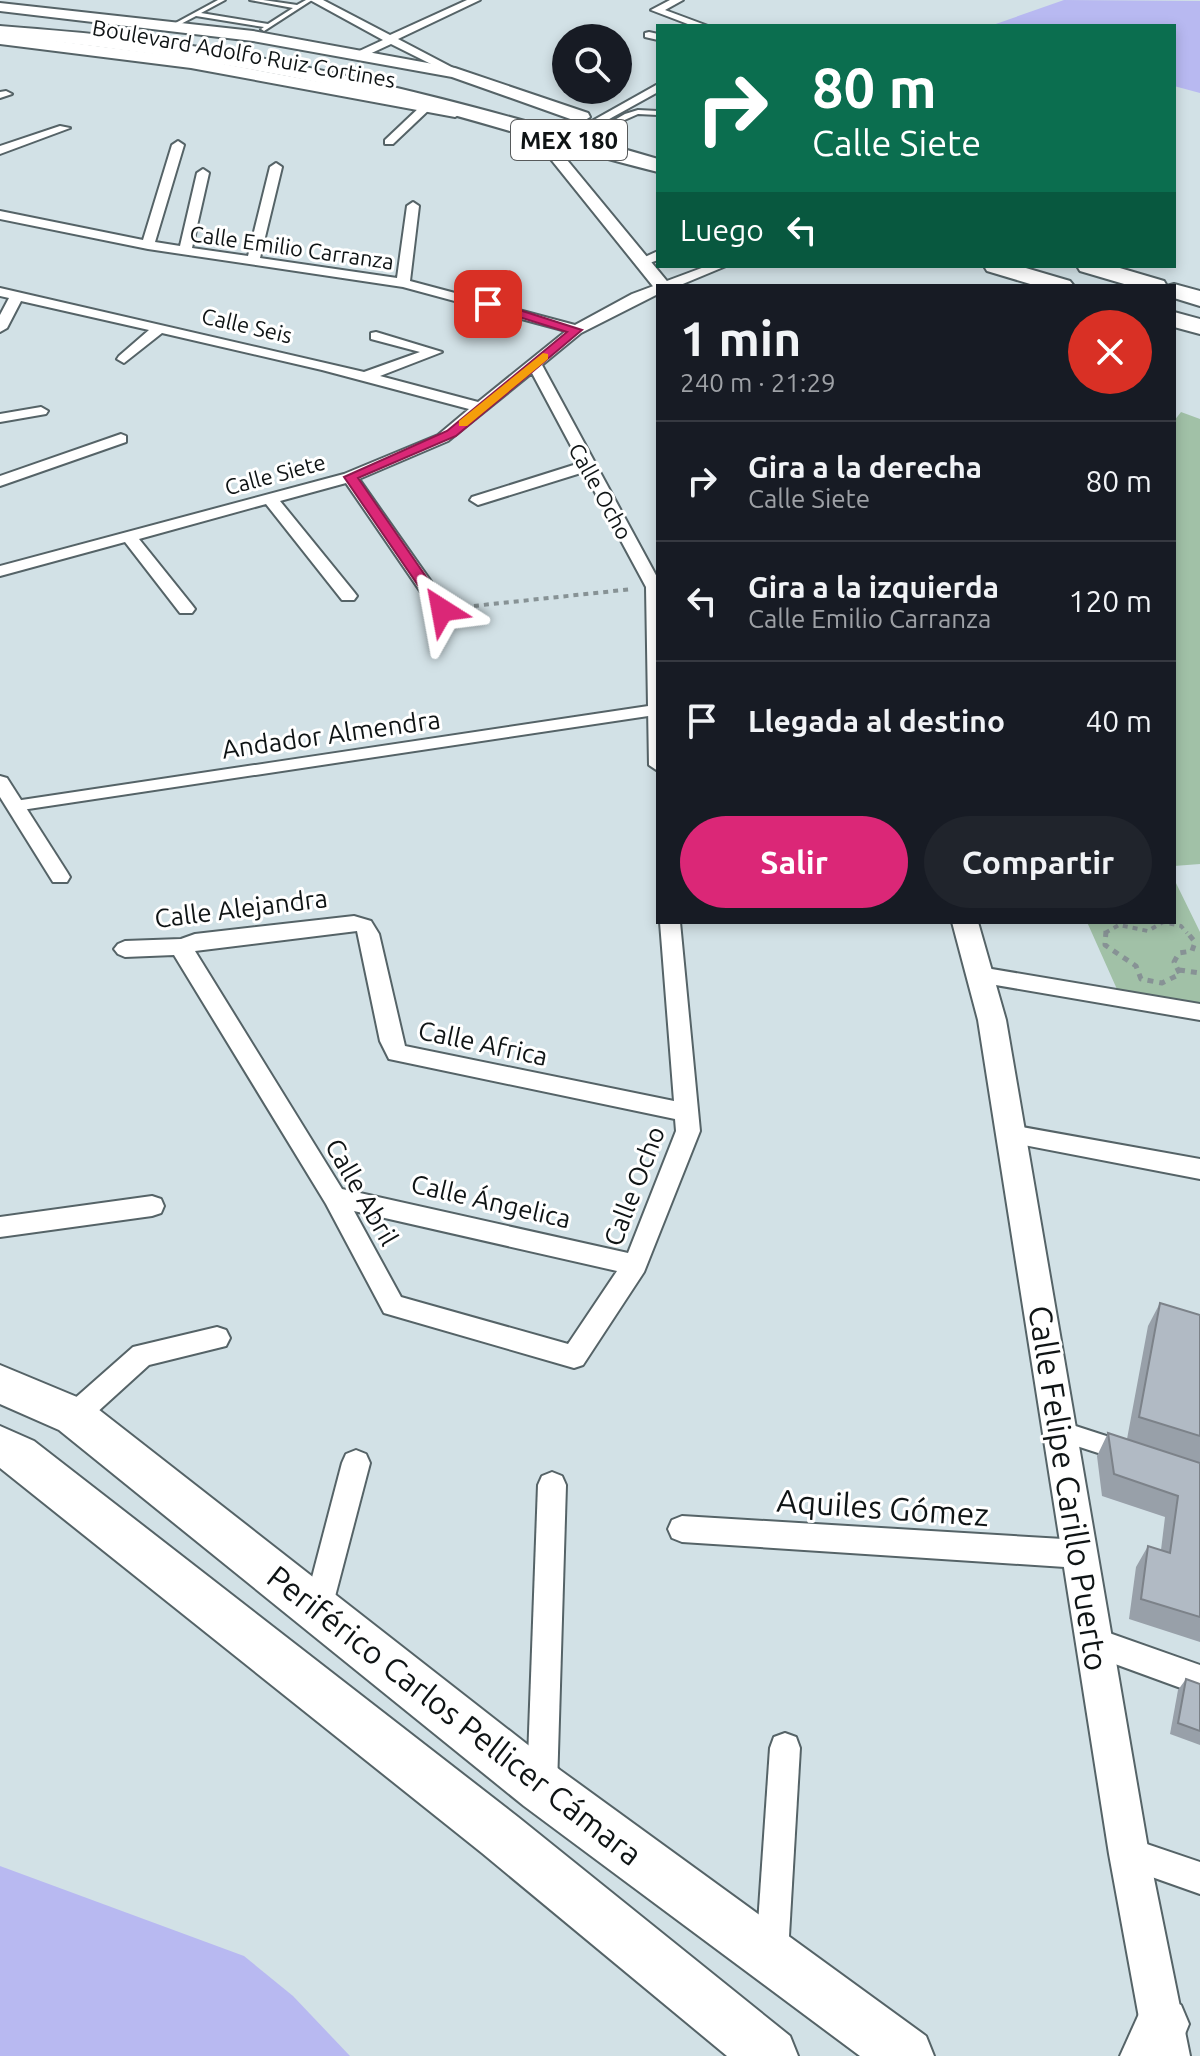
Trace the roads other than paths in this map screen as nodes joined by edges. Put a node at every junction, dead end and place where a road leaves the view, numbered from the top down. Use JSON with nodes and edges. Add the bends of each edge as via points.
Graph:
{"nodes":[{"id":1,"x":222,"y":0,"type":"edge"},
{"id":2,"x":253,"y":0,"type":"edge"},
{"id":3,"x":312,"y":0,"type":"edge"},
{"id":4,"x":475,"y":0,"type":"edge"},
{"id":5,"x":678,"y":0,"type":"edge"},
{"id":6,"x":0,"y":7,"type":"edge"},
{"id":7,"x":298,"y":7,"type":"junction"},
{"id":8,"x":196,"y":14,"type":"junction"},
{"id":9,"x":0,"y":22,"type":"edge"},
{"id":10,"x":697,"y":24,"type":"edge"},
{"id":11,"x":173,"y":26,"type":"junction"},
{"id":12,"x":269,"y":26,"type":"junction"},
{"id":13,"x":0,"y":31,"type":"edge"},
{"id":14,"x":253,"y":36,"type":"junction"},
{"id":15,"x":0,"y":39,"type":"edge"},
{"id":16,"x":390,"y":39,"type":"junction"},
{"id":17,"x":359,"y":55,"type":"junction"},
{"id":18,"x":455,"y":73,"type":"junction"},
{"id":19,"x":656,"y":88,"type":"edge"},
{"id":20,"x":426,"y":107,"type":"junction"},
{"id":21,"x":656,"y":112,"type":"edge"},
{"id":22,"x":480,"y":116,"type":"junction"},
{"id":23,"x":596,"y":121,"type":"junction"},
{"id":24,"x":64,"y":128,"type":"dead end"},
{"id":25,"x":534,"y":129,"type":"junction"},
{"id":26,"x":634,"y":133,"type":"dead end"},
{"id":27,"x":389,"y":142,"type":"dead end"},
{"id":28,"x":178,"y":145,"type":"dead end"},
{"id":29,"x":0,"y":150,"type":"edge"},
{"id":30,"x":656,"y":165,"type":"edge"},
{"id":31,"x":276,"y":167,"type":"dead end"},
{"id":32,"x":203,"y":173,"type":"dead end"},
{"id":33,"x":413,"y":206,"type":"dead end"},
{"id":34,"x":0,"y":215,"type":"edge"},
{"id":35,"x":148,"y":245,"type":"junction"},
{"id":36,"x":185,"y":251,"type":"junction"},
{"id":37,"x":656,"y":256,"type":"edge"},
{"id":38,"x":253,"y":261,"type":"junction"},
{"id":39,"x":641,"y":262,"type":"junction"},
{"id":40,"x":714,"y":268,"type":"edge"},
{"id":41,"x":1002,"y":268,"type":"edge"},
{"id":42,"x":1095,"y":268,"type":"edge"},
{"id":43,"x":403,"y":283,"type":"junction"},
{"id":44,"x":659,"y":284,"type":"edge"},
{"id":45,"x":670,"y":284,"type":"edge"},
{"id":46,"x":1055,"y":284,"type":"edge"},
{"id":47,"x":1149,"y":284,"type":"edge"},
{"id":48,"x":656,"y":289,"type":"edge"},
{"id":49,"x":0,"y":292,"type":"edge"},
{"id":50,"x":1176,"y":292,"type":"edge"},
{"id":51,"x":17,"y":296,"type":"junction"},
{"id":52,"x":1200,"y":299,"type":"edge"},
{"id":53,"x":1176,"y":320,"type":"edge"},
{"id":54,"x":1200,"y":327,"type":"edge"},
{"id":55,"x":0,"y":328,"type":"edge"},
{"id":56,"x":160,"y":328,"type":"junction"},
{"id":57,"x":576,"y":330,"type":"junction"},
{"id":58,"x":376,"y":336,"type":"dead end"},
{"id":59,"x":124,"y":359,"type":"dead end"},
{"id":60,"x":534,"y":364,"type":"junction"},
{"id":61,"x":364,"y":377,"type":"junction"},
{"id":62,"x":482,"y":408,"type":"junction"},
{"id":63,"x":41,"y":411,"type":"dead end"},
{"id":64,"x":0,"y":418,"type":"edge"},
{"id":65,"x":121,"y":439,"type":"dead end"},
{"id":66,"x":587,"y":466,"type":"junction"},
{"id":67,"x":350,"y":477,"type":"junction"},
{"id":68,"x":0,"y":481,"type":"edge"},
{"id":69,"x":270,"y":499,"type":"junction"},
{"id":70,"x":478,"y":500,"type":"dead end"},
{"id":71,"x":129,"y":536,"type":"junction"},
{"id":72,"x":0,"y":571,"type":"edge"},
{"id":73,"x":348,"y":596,"type":"dead end"},
{"id":74,"x":186,"y":609,"type":"dead end"},
{"id":75,"x":442,"y":610,"type":"road end"},
{"id":76,"x":655,"y":710,"type":"junction"},
{"id":77,"x":656,"y":728,"type":"edge"},
{"id":78,"x":0,"y":782,"type":"edge"},
{"id":79,"x":15,"y":806,"type":"junction"},
{"id":80,"x":60,"y":877,"type":"dead end"},
{"id":81,"x":670,"y":924,"type":"edge"},
{"id":82,"x":966,"y":924,"type":"edge"},
{"id":83,"x":364,"y":926,"type":"joint"},
{"id":84,"x":184,"y":947,"type":"junction"},
{"id":85,"x":125,"y":949,"type":"dead end"},
{"id":86,"x":980,"y":975,"type":"junction"},
{"id":87,"x":1200,"y":1012,"type":"edge"},
{"id":88,"x":686,"y":1112,"type":"junction"},
{"id":89,"x":1011,"y":1134,"type":"junction"},
{"id":90,"x":1200,"y":1169,"type":"edge"},
{"id":91,"x":334,"y":1197,"type":"junction"},
{"id":92,"x":152,"y":1206,"type":"dead end"},
{"id":93,"x":0,"y":1227,"type":"edge"},
{"id":94,"x":635,"y":1265,"type":"junction"},
{"id":95,"x":217,"y":1338,"type":"dead end"},
{"id":96,"x":574,"y":1357,"type":"joint"},
{"id":97,"x":0,"y":1384,"type":"edge"},
{"id":98,"x":74,"y":1416,"type":"junction"},
{"id":99,"x":1060,"y":1431,"type":"junction"},
{"id":100,"x":0,"y":1446,"type":"edge"},
{"id":101,"x":1144,"y":1458,"type":"edge"},
{"id":102,"x":356,"y":1463,"type":"dead end"},
{"id":103,"x":552,"y":1485,"type":"dead end"},
{"id":104,"x":682,"y":1529,"type":"dead end"},
{"id":105,"x":1080,"y":1554,"type":"junction"},
{"id":106,"x":318,"y":1608,"type":"junction"},
{"id":107,"x":1095,"y":1643,"type":"junction"},
{"id":108,"x":1200,"y":1680,"type":"edge"},
{"id":109,"x":785,"y":1748,"type":"dead end"},
{"id":110,"x":542,"y":1788,"type":"junction"},
{"id":111,"x":1129,"y":1854,"type":"junction"},
{"id":112,"x":1200,"y":1878,"type":"edge"},
{"id":113,"x":772,"y":1958,"type":"junction"},
{"id":114,"x":1159,"y":2045,"type":"edge"},
{"id":115,"x":770,"y":2056,"type":"edge"},
{"id":116,"x":906,"y":2056,"type":"edge"}],
"edges":[{"from":1,"to":8,"type":"lane"},
{"from":2,"to":7,"type":"lane"},
{"from":3,"to":7,"type":"lane"},
{"from":3,"to":16,"type":"street"},
{"from":4,"to":16,"type":"street"},
{"from":5,"to":10,"type":"street","via":[[656,10]]},
{"from":6,"to":11,"type":"main road","name":"Boulevard Adolfo Ruiz Cortines"},
{"from":7,"to":12,"type":"lane"},
{"from":8,"to":11,"type":"lane"},
{"from":8,"to":12,"type":"lane"},
{"from":9,"to":23,"type":"highway","via":[[352,66]]},
{"from":11,"to":14,"type":"main road","name":"Boulevard Adolfo Ruiz Cortines"},
{"from":12,"to":14,"type":"lane"},
{"from":13,"to":22,"type":"highway","via":[[220,57],[342,80]]},
{"from":14,"to":17,"type":"main road","name":"Boulevard Adolfo Ruiz Cortines"},
{"from":15,"to":20,"type":"main road","name":"Boulevard Adolfo Ruiz Cortines","via":[[191,63]]},
{"from":16,"to":17,"type":"street"},
{"from":16,"to":18,"type":"street"},
{"from":17,"to":18,"type":"main road","name":"Boulevard Adolfo Ruiz Cortines"},
{"from":18,"to":23,"type":"main road","name":"Boulevard Adolfo Ruiz Cortines"},
{"from":19,"to":23,"type":"street"},
{"from":20,"to":22,"type":"main road","name":"Boulevard Adolfo Ruiz Cortines"},
{"from":20,"to":27,"type":"street"},
{"from":21,"to":23,"type":"lane"},
{"from":22,"to":25,"type":"highway","number":"MEX 180"},
{"from":23,"to":26,"type":"highway","number":"MEX 180"},
{"from":24,"to":29,"type":"street"},
{"from":25,"to":30,"type":"highway","number":"MEX 180"},
{"from":25,"to":39,"type":"street"},
{"from":28,"to":35,"type":"street"},
{"from":31,"to":38,"type":"street"},
{"from":32,"to":36,"type":"street"},
{"from":33,"to":43,"type":"street"},
{"from":34,"to":35,"type":"street","name":"Calle Emilio Carranza"},
{"from":35,"to":36,"type":"street","name":"Calle Emilio Carranza"},
{"from":36,"to":38,"type":"street","name":"Calle Emilio Carranza"},
{"from":37,"to":39,"type":"street"},
{"from":38,"to":43,"type":"street","name":"Calle Emilio Carranza"},
{"from":39,"to":44,"type":"street"},
{"from":40,"to":45,"type":"street","name":"Calle Siete"},
{"from":41,"to":46,"type":"highway"},
{"from":42,"to":47,"type":"highway"},
{"from":43,"to":57,"type":"street","name":"Calle Emilio Carranza"},
{"from":48,"to":57,"type":"street","name":"Calle Siete"},
{"from":49,"to":51,"type":"street","name":"Calle Seis"},
{"from":50,"to":52,"type":"highway"},
{"from":51,"to":55,"type":"street"},
{"from":51,"to":56,"type":"street","name":"Calle Seis"},
{"from":53,"to":54,"type":"highway"},
{"from":56,"to":59,"type":"street"},
{"from":56,"to":61,"type":"street","name":"Calle Seis"},
{"from":57,"to":60,"type":"street","name":"Calle Siete"},
{"from":58,"to":61,"type":"street","via":[[436,350]]},
{"from":60,"to":62,"type":"street","name":"Calle Siete"},
{"from":60,"to":66,"type":"street","name":"Calle Ocho"},
{"from":61,"to":62,"type":"street","name":"Calle Seis"},
{"from":62,"to":67,"type":"street","name":"Calle Siete","via":[[443,438]]},
{"from":63,"to":64,"type":"street"},
{"from":65,"to":68,"type":"street"},
{"from":66,"to":70,"type":"street"},
{"from":66,"to":76,"type":"street","name":"Calle Ocho","via":[[654,587]]},
{"from":67,"to":69,"type":"street","name":"Calle Siete"},
{"from":67,"to":75,"type":"street"},
{"from":69,"to":71,"type":"street","name":"Calle Siete"},
{"from":69,"to":73,"type":"street"},
{"from":71,"to":72,"type":"street","name":"Calle Siete"},
{"from":71,"to":74,"type":"street"},
{"from":76,"to":77,"type":"street","name":"Calle Ocho"},
{"from":76,"to":79,"type":"street","name":"Andador Almendra"},
{"from":78,"to":79,"type":"street"},
{"from":79,"to":80,"type":"street"},
{"from":81,"to":88,"type":"street","name":"Calle Ocho"},
{"from":82,"to":86,"type":"street","name":"Calle Felipe Carillo Puerto"},
{"from":83,"to":84,"type":"street","name":"Calle Alejandra","via":[[354,923]]},
{"from":83,"to":88,"type":"street","name":"Calle Africa","via":[[397,1053]]},
{"from":84,"to":85,"type":"street","name":"Calle Alejandra"},
{"from":84,"to":91,"type":"street","name":"Calle Abril"},
{"from":86,"to":87,"type":"street"},
{"from":86,"to":89,"type":"street","name":"Calle Felipe Carillo Puerto"},
{"from":88,"to":94,"type":"street","name":"Calle Ocho","via":[[688,1131]]},
{"from":89,"to":90,"type":"street"},
{"from":89,"to":99,"type":"street","name":"Calle Felipe Carillo Puerto"},
{"from":91,"to":94,"type":"street","name":"Calle Ángelica"},
{"from":91,"to":96,"type":"street","name":"Calle Abril","via":[[393,1305]]},
{"from":92,"to":93,"type":"street"},
{"from":94,"to":96,"type":"street","name":"Calle Ocho"},
{"from":95,"to":98,"type":"street","via":[[142,1355]]},
{"from":97,"to":98,"type":"main road","name":"Periférico Carlos Pellicer Cámara"},
{"from":98,"to":106,"type":"main road","name":"Periférico Carlos Pellicer Cámara"},
{"from":99,"to":101,"type":"street"},
{"from":99,"to":105,"type":"street","name":"Calle Felipe Carillo Puerto"},
{"from":100,"to":115,"type":"main road","via":[[500,1835]]},
{"from":102,"to":106,"type":"street"},
{"from":103,"to":110,"type":"street"},
{"from":104,"to":105,"type":"street","name":"Aquiles Gómez"},
{"from":105,"to":107,"type":"street","name":"Calle Felipe Carillo Puerto"},
{"from":106,"to":110,"type":"main road","name":"Periférico Carlos Pellicer Cámara"},
{"from":107,"to":108,"type":"street"},
{"from":107,"to":111,"type":"street","name":"Calle Felipe Carillo Puerto"},
{"from":109,"to":113,"type":"street"},
{"from":110,"to":113,"type":"main road","name":"Periférico Carlos Pellicer Cámara"},
{"from":111,"to":112,"type":"street"},
{"from":111,"to":114,"type":"street","name":"Calle Felipe Carillo Puerto"},
{"from":113,"to":116,"type":"main road","name":"Periférico Carlos Pellicer Cámara"}]}
